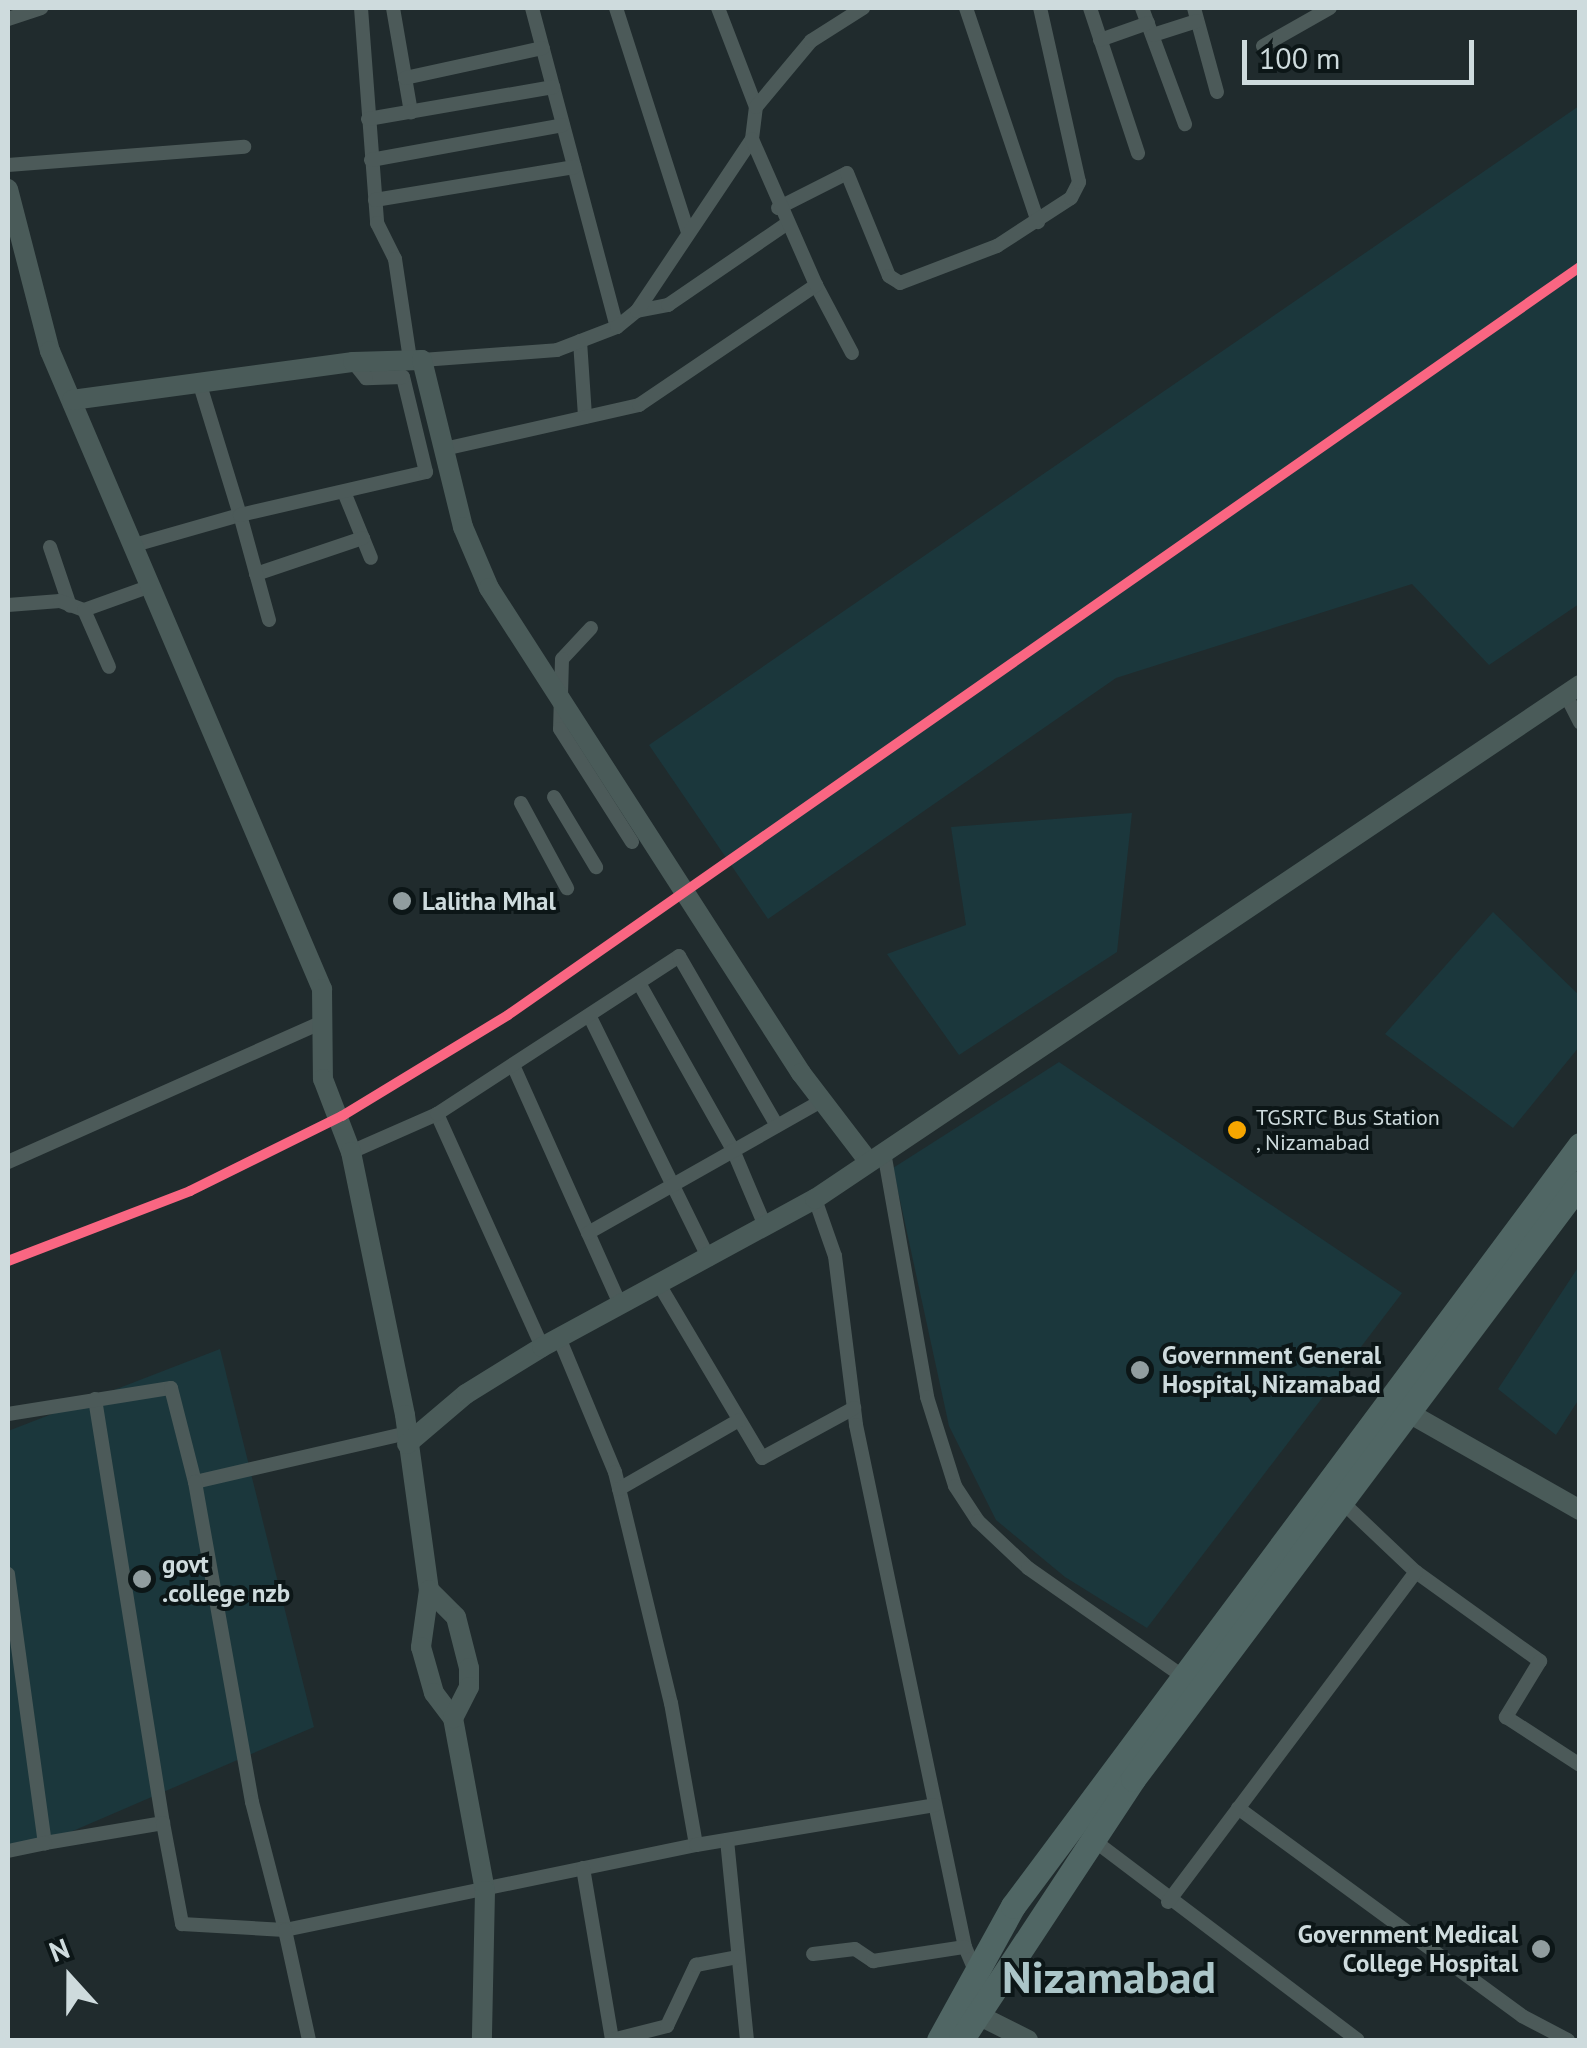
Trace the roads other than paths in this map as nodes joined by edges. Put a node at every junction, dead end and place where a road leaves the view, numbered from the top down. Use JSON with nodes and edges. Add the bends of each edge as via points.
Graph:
{"nodes":[{"id":1,"x":40,"y":8,"type":"edge"},
{"id":2,"x":361,"y":8,"type":"edge"},
{"id":3,"x":392,"y":8,"type":"edge"},
{"id":4,"x":532,"y":8,"type":"edge"},
{"id":5,"x":616,"y":8,"type":"edge"},
{"id":6,"x":718,"y":8,"type":"edge"},
{"id":7,"x":863,"y":8,"type":"edge"},
{"id":8,"x":966,"y":8,"type":"edge"},
{"id":9,"x":1040,"y":8,"type":"edge"},
{"id":10,"x":1090,"y":8,"type":"edge"},
{"id":11,"x":1142,"y":8,"type":"edge"},
{"id":12,"x":1330,"y":8,"type":"edge"},
{"id":13,"x":1195,"y":14,"type":"edge"},
{"id":14,"x":8,"y":19,"type":"edge"},
{"id":15,"x":1150,"y":29,"type":"junction"},
{"id":16,"x":1100,"y":40,"type":"junction"},
{"id":17,"x":1263,"y":46,"type":"dead end"},
{"id":18,"x":543,"y":48,"type":"junction"},
{"id":19,"x":405,"y":78,"type":"junction"},
{"id":20,"x":553,"y":87,"type":"junction"},
{"id":21,"x":1217,"y":92,"type":"dead end"},
{"id":22,"x":756,"y":107,"type":"junction"},
{"id":23,"x":411,"y":112,"type":"junction"},
{"id":24,"x":368,"y":119,"type":"junction"},
{"id":25,"x":1185,"y":124,"type":"dead end"},
{"id":26,"x":563,"y":125,"type":"junction"},
{"id":27,"x":752,"y":139,"type":"junction"},
{"id":28,"x":244,"y":146,"type":"dead end"},
{"id":29,"x":1138,"y":152,"type":"dead end"},
{"id":30,"x":371,"y":160,"type":"junction"},
{"id":31,"x":8,"y":164,"type":"edge"},
{"id":32,"x":574,"y":166,"type":"junction"},
{"id":33,"x":8,"y":189,"type":"edge"},
{"id":34,"x":374,"y":200,"type":"junction"},
{"id":35,"x":778,"y":208,"type":"junction"},
{"id":36,"x":1038,"y":222,"type":"junction"},
{"id":37,"x":785,"y":225,"type":"junction"},
{"id":38,"x":688,"y":232,"type":"junction"},
{"id":39,"x":816,"y":285,"type":"junction"},
{"id":40,"x":637,"y":311,"type":"junction"},
{"id":41,"x":616,"y":326,"type":"junction"},
{"id":42,"x":580,"y":340,"type":"junction"},
{"id":43,"x":852,"y":352,"type":"dead end"},
{"id":44,"x":416,"y":359,"type":"junction"},
{"id":45,"x":353,"y":362,"type":"junction"},
{"id":46,"x":200,"y":385,"type":"junction"},
{"id":47,"x":72,"y":400,"type":"junction"},
{"id":48,"x":585,"y":417,"type":"junction"},
{"id":49,"x":444,"y":449,"type":"junction"},
{"id":50,"x":344,"y":492,"type":"junction"},
{"id":51,"x":240,"y":515,"type":"junction"},
{"id":52,"x":363,"y":538,"type":"junction"},
{"id":53,"x":131,"y":546,"type":"junction"},
{"id":54,"x":50,"y":547,"type":"dead end"},
{"id":55,"x":371,"y":558,"type":"dead end"},
{"id":56,"x":256,"y":574,"type":"junction"},
{"id":57,"x":148,"y":586,"type":"junction"},
{"id":58,"x":8,"y":605,"type":"edge"},
{"id":59,"x":77,"y":608,"type":"junction"},
{"id":60,"x":269,"y":620,"type":"dead end"},
{"id":61,"x":591,"y":628,"type":"dead end"},
{"id":62,"x":109,"y":667,"type":"dead end"},
{"id":63,"x":1573,"y":690,"type":"edge"},
{"id":64,"x":1580,"y":723,"type":"edge"},
{"id":65,"x":554,"y":797,"type":"dead end"},
{"id":66,"x":522,"y":803,"type":"dead end"},
{"id":67,"x":632,"y":842,"type":"dead end"},
{"id":68,"x":596,"y":867,"type":"dead end"},
{"id":69,"x":567,"y":888,"type":"dead end"},
{"id":70,"x":640,"y":983,"type":"junction"},
{"id":71,"x":590,"y":1016,"type":"junction"},
{"id":72,"x":322,"y":1022,"type":"junction"},
{"id":73,"x":513,"y":1064,"type":"junction"},
{"id":74,"x":820,"y":1101,"type":"junction"},
{"id":75,"x":437,"y":1114,"type":"junction"},
{"id":76,"x":777,"y":1126,"type":"junction"},
{"id":77,"x":1580,"y":1145,"type":"edge"},
{"id":78,"x":733,"y":1150,"type":"junction"},
{"id":79,"x":351,"y":1152,"type":"junction"},
{"id":80,"x":876,"y":1157,"type":"junction"},
{"id":81,"x":8,"y":1162,"type":"edge"},
{"id":82,"x":672,"y":1185,"type":"junction"},
{"id":83,"x":1578,"y":1186,"type":"edge"},
{"id":84,"x":815,"y":1199,"type":"junction"},
{"id":85,"x":766,"y":1228,"type":"junction"},
{"id":86,"x":588,"y":1233,"type":"junction"},
{"id":87,"x":709,"y":1260,"type":"junction"},
{"id":88,"x":660,"y":1286,"type":"junction"},
{"id":89,"x":622,"y":1306,"type":"junction"},
{"id":90,"x":551,"y":1344,"type":"junction"},
{"id":91,"x":95,"y":1399,"type":"junction"},
{"id":92,"x":854,"y":1408,"type":"junction"},
{"id":93,"x":1409,"y":1413,"type":"junction"},
{"id":94,"x":8,"y":1414,"type":"edge"},
{"id":95,"x":739,"y":1420,"type":"junction"},
{"id":96,"x":407,"y":1439,"type":"junction"},
{"id":97,"x":194,"y":1482,"type":"junction"},
{"id":98,"x":619,"y":1489,"type":"junction"},
{"id":99,"x":1340,"y":1500,"type":"junction"},
{"id":100,"x":1580,"y":1510,"type":"edge"},
{"id":101,"x":1416,"y":1572,"type":"junction"},
{"id":102,"x":8,"y":1574,"type":"edge"},
{"id":103,"x":430,"y":1590,"type":"junction"},
{"id":104,"x":10,"y":1613,"type":"edge"},
{"id":105,"x":1181,"y":1674,"type":"junction"},
{"id":106,"x":13,"y":1678,"type":"edge"},
{"id":107,"x":454,"y":1718,"type":"junction"},
{"id":108,"x":1580,"y":1764,"type":"edge"},
{"id":109,"x":935,"y":1806,"type":"junction"},
{"id":110,"x":1238,"y":1808,"type":"junction"},
{"id":111,"x":163,"y":1823,"type":"junction"},
{"id":112,"x":1092,"y":1839,"type":"junction"},
{"id":113,"x":727,"y":1840,"type":"junction"},
{"id":114,"x":45,"y":1844,"type":"junction"},
{"id":115,"x":696,"y":1845,"type":"junction"},
{"id":116,"x":8,"y":1852,"type":"edge"},
{"id":117,"x":582,"y":1868,"type":"junction"},
{"id":118,"x":485,"y":1891,"type":"junction"},
{"id":119,"x":1168,"y":1902,"type":"junction"},
{"id":120,"x":285,"y":1930,"type":"junction"},
{"id":121,"x":813,"y":1954,"type":"dead end"},
{"id":122,"x":738,"y":1958,"type":"junction"},
{"id":123,"x":970,"y":1958,"type":"junction"},
{"id":124,"x":973,"y":2005,"type":"junction"},
{"id":125,"x":309,"y":2040,"type":"edge"},
{"id":126,"x":482,"y":2040,"type":"edge"},
{"id":127,"x":612,"y":2040,"type":"edge"},
{"id":128,"x":746,"y":2040,"type":"edge"},
{"id":129,"x":939,"y":2040,"type":"edge"},
{"id":130,"x":961,"y":2040,"type":"edge"},
{"id":131,"x":1028,"y":2040,"type":"edge"},
{"id":132,"x":1358,"y":2040,"type":"edge"},
{"id":133,"x":1568,"y":2040,"type":"edge"}],
"edges":[{"from":1,"to":14,"type":"street"},
{"from":2,"to":24,"type":"street"},
{"from":3,"to":19,"type":"street"},
{"from":4,"to":18,"type":"street"},
{"from":5,"to":38,"type":"street"},
{"from":6,"to":22,"type":"street"},
{"from":7,"to":22,"type":"street","via":[[811,42]]},
{"from":8,"to":36,"type":"street"},
{"from":9,"to":36,"type":"street","via":[[1079,182],[1071,198]]},
{"from":10,"to":16,"type":"street"},
{"from":11,"to":15,"type":"street"},
{"from":12,"to":17,"type":"street"},
{"from":13,"to":15,"type":"street"},
{"from":13,"to":21,"type":"street"},
{"from":15,"to":16,"type":"street"},
{"from":15,"to":25,"type":"street"},
{"from":16,"to":29,"type":"street"},
{"from":18,"to":19,"type":"street"},
{"from":18,"to":20,"type":"street"},
{"from":19,"to":23,"type":"street"},
{"from":20,"to":23,"type":"street"},
{"from":20,"to":26,"type":"street"},
{"from":22,"to":27,"type":"street"},
{"from":23,"to":24,"type":"street"},
{"from":24,"to":30,"type":"street"},
{"from":26,"to":30,"type":"street"},
{"from":26,"to":32,"type":"street"},
{"from":27,"to":35,"type":"street"},
{"from":27,"to":38,"type":"street"},
{"from":28,"to":31,"type":"street"},
{"from":30,"to":34,"type":"street"},
{"from":32,"to":34,"type":"street"},
{"from":32,"to":41,"type":"street"},
{"from":33,"to":47,"type":"main road","via":[[31,292]]},
{"from":34,"to":44,"type":"street","via":[[378,229],[395,259]]},
{"from":35,"to":36,"type":"street","via":[[846,173],[889,276],[900,282],[967,260]]},
{"from":35,"to":37,"type":"street"},
{"from":37,"to":39,"type":"street"},
{"from":37,"to":40,"type":"street","via":[[668,305]]},
{"from":38,"to":40,"type":"street"},
{"from":39,"to":43,"type":"street"},
{"from":39,"to":48,"type":"street","via":[[639,405]]},
{"from":40,"to":41,"type":"street"},
{"from":41,"to":42,"type":"street"},
{"from":42,"to":44,"type":"street","via":[[557,350]]},
{"from":42,"to":48,"type":"street"},
{"from":44,"to":45,"type":"main road"},
{"from":44,"to":49,"type":"main road"},
{"from":45,"to":46,"type":"main road"},
{"from":45,"to":50,"type":"street","via":[[366,378],[403,377],[426,470]]},
{"from":46,"to":47,"type":"main road"},
{"from":46,"to":51,"type":"street"},
{"from":47,"to":53,"type":"main road"},
{"from":48,"to":49,"type":"street"},
{"from":49,"to":74,"type":"main road","via":[[463,527],[514,630]]},
{"from":50,"to":51,"type":"street"},
{"from":50,"to":52,"type":"street"},
{"from":51,"to":53,"type":"street"},
{"from":51,"to":56,"type":"street"},
{"from":52,"to":55,"type":"street"},
{"from":52,"to":56,"type":"street"},
{"from":53,"to":57,"type":"main road"},
{"from":54,"to":59,"type":"street"},
{"from":56,"to":60,"type":"street"},
{"from":57,"to":59,"type":"street"},
{"from":57,"to":72,"type":"main road","via":[[322,989]]},
{"from":58,"to":59,"type":"street","via":[[60,600]]},
{"from":59,"to":62,"type":"street"},
{"from":61,"to":67,"type":"street","via":[[562,659],[560,730]]},
{"from":63,"to":64,"type":"street"},
{"from":63,"to":80,"type":"main road"},
{"from":65,"to":68,"type":"street"},
{"from":66,"to":69,"type":"street"},
{"from":70,"to":71,"type":"street"},
{"from":70,"to":76,"type":"street","via":[[678,956]]},
{"from":70,"to":78,"type":"street"},
{"from":71,"to":73,"type":"street"},
{"from":71,"to":82,"type":"street"},
{"from":72,"to":79,"type":"main road","via":[[323,1080]]},
{"from":72,"to":81,"type":"street"},
{"from":73,"to":75,"type":"street"},
{"from":73,"to":86,"type":"street"},
{"from":74,"to":76,"type":"street"},
{"from":74,"to":80,"type":"main road"},
{"from":75,"to":79,"type":"street"},
{"from":75,"to":90,"type":"street"},
{"from":76,"to":78,"type":"street"},
{"from":77,"to":105,"type":"highway"},
{"from":78,"to":82,"type":"street"},
{"from":78,"to":85,"type":"street"},
{"from":79,"to":96,"type":"main road"},
{"from":80,"to":84,"type":"main road"},
{"from":80,"to":105,"type":"street","via":[[927,1397],[955,1486],[978,1521],[1028,1568]]},
{"from":82,"to":86,"type":"street"},
{"from":82,"to":87,"type":"street"},
{"from":83,"to":93,"type":"highway"},
{"from":84,"to":85,"type":"main road"},
{"from":84,"to":92,"type":"street","via":[[835,1256]]},
{"from":85,"to":87,"type":"main road"},
{"from":86,"to":89,"type":"street"},
{"from":87,"to":88,"type":"main road"},
{"from":88,"to":89,"type":"main road"},
{"from":88,"to":95,"type":"street"},
{"from":89,"to":90,"type":"main road"},
{"from":90,"to":96,"type":"main road","via":[[466,1394]]},
{"from":90,"to":98,"type":"street"},
{"from":91,"to":94,"type":"street"},
{"from":91,"to":97,"type":"street","via":[[175,1390]]},
{"from":91,"to":111,"type":"street"},
{"from":92,"to":95,"type":"street","via":[[762,1458]]},
{"from":92,"to":109,"type":"street"},
{"from":93,"to":99,"type":"highway"},
{"from":93,"to":100,"type":"main road"},
{"from":95,"to":98,"type":"street"},
{"from":96,"to":97,"type":"street"},
{"from":96,"to":103,"type":"main road"},
{"from":97,"to":120,"type":"street","via":[[252,1802]]},
{"from":98,"to":115,"type":"street","via":[[672,1703]]},
{"from":99,"to":101,"type":"street"},
{"from":99,"to":112,"type":"highway"},
{"from":101,"to":108,"type":"street","via":[[1540,1661],[1506,1717]]},
{"from":101,"to":110,"type":"street"},
{"from":102,"to":104,"type":"street"},
{"from":103,"to":107,"type":"main road","via":[[420,1647],[434,1694]]},
{"from":103,"to":107,"type":"main road","via":[[456,1617],[469,1668],[470,1687]]},
{"from":104,"to":106,"type":"street"},
{"from":105,"to":123,"type":"highway"},
{"from":106,"to":114,"type":"street"},
{"from":107,"to":118,"type":"main road"},
{"from":109,"to":113,"type":"street"},
{"from":109,"to":123,"type":"street"},
{"from":110,"to":119,"type":"street"},
{"from":110,"to":133,"type":"street","via":[[1522,2016]]},
{"from":111,"to":114,"type":"street"},
{"from":111,"to":120,"type":"street","via":[[182,1924]]},
{"from":112,"to":119,"type":"street"},
{"from":112,"to":124,"type":"highway"},
{"from":113,"to":115,"type":"street"},
{"from":113,"to":122,"type":"street"},
{"from":114,"to":116,"type":"street"},
{"from":115,"to":117,"type":"street"},
{"from":117,"to":118,"type":"street"},
{"from":117,"to":127,"type":"street"},
{"from":118,"to":120,"type":"street"},
{"from":118,"to":126,"type":"main road"},
{"from":119,"to":132,"type":"street"},
{"from":120,"to":125,"type":"street"},
{"from":121,"to":123,"type":"street","via":[[855,1949],[873,1961]]},
{"from":122,"to":127,"type":"street","via":[[696,1966],[666,2026]]},
{"from":122,"to":128,"type":"street"},
{"from":123,"to":124,"type":"highway"},
{"from":124,"to":129,"type":"highway"},
{"from":124,"to":130,"type":"highway"},
{"from":124,"to":131,"type":"main road"}]}
